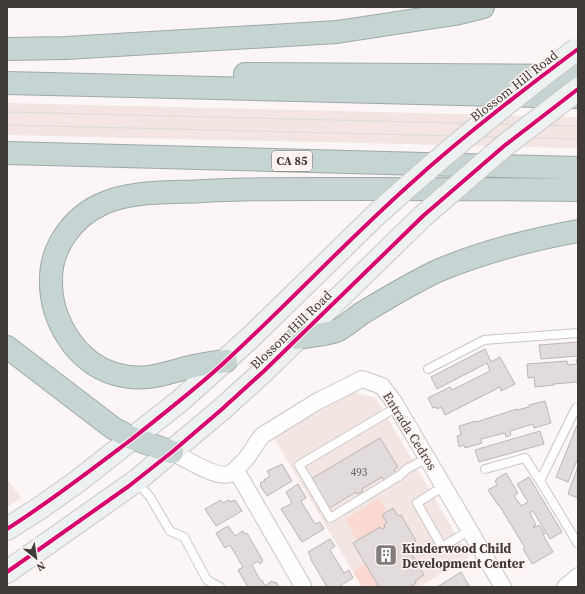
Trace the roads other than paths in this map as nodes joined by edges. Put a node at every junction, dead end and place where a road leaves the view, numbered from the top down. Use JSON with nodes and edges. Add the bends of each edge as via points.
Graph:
{"nodes":[{"id":1,"x":483,"y":7,"type":"edge"},
{"id":2,"x":7,"y":49,"type":"edge"},
{"id":3,"x":578,"y":49,"type":"edge"},
{"id":4,"x":578,"y":76,"type":"edge"},
{"id":5,"x":7,"y":83,"type":"edge"},
{"id":6,"x":66,"y":84,"type":"junction"},
{"id":7,"x":578,"y":89,"type":"edge"},
{"id":8,"x":578,"y":97,"type":"edge"},
{"id":9,"x":7,"y":153,"type":"edge"},
{"id":10,"x":578,"y":168,"type":"edge"},
{"id":11,"x":578,"y":190,"type":"edge"},
{"id":12,"x":578,"y":231,"type":"edge"},
{"id":13,"x":578,"y":333,"type":"edge"},
{"id":14,"x":297,"y":338,"type":"junction"},
{"id":15,"x":7,"y":347,"type":"edge"},
{"id":16,"x":226,"y":361,"type":"junction"},
{"id":17,"x":428,"y":369,"type":"dead end"},
{"id":18,"x":397,"y":407,"type":"junction"},
{"id":19,"x":576,"y":408,"type":"dead end"},
{"id":20,"x":132,"y":438,"type":"junction"},
{"id":21,"x":172,"y":452,"type":"junction"},
{"id":22,"x":427,"y":458,"type":"junction"},
{"id":23,"x":485,"y":469,"type":"dead end"},
{"id":24,"x":236,"y":470,"type":"junction"},
{"id":25,"x":136,"y":481,"type":"junction"},
{"id":26,"x":540,"y":481,"type":"junction"},
{"id":27,"x":444,"y":486,"type":"junction"},
{"id":28,"x":7,"y":528,"type":"edge"},
{"id":29,"x":470,"y":530,"type":"junction"},
{"id":30,"x":578,"y":544,"type":"edge"},
{"id":31,"x":7,"y":572,"type":"edge"},
{"id":32,"x":578,"y":576,"type":"edge"},
{"id":33,"x":206,"y":584,"type":"edge"},
{"id":34,"x":303,"y":586,"type":"dead end"},
{"id":35,"x":220,"y":587,"type":"edge"},
{"id":36,"x":503,"y":587,"type":"edge"},
{"id":37,"x":565,"y":587,"type":"edge"}],
"edges":[{"from":1,"to":2,"type":"highway","via":[[455,14],[337,32],[66,48]]},
{"from":3,"to":16,"type":"main road","name":"Blossom Hill Road","bridge":true,"via":[[456,144],[377,214]]},
{"from":4,"to":6,"type":"highway","via":[[214,74]]},
{"from":5,"to":6,"type":"highway"},
{"from":6,"to":8,"type":"highway"},
{"from":7,"to":14,"type":"main road","name":"Blossom Hill Road","bridge":true,"via":[[504,146],[423,216]]},
{"from":9,"to":10,"type":"highway","number":"CA 85"},
{"from":11,"to":16,"type":"highway","via":[[251,189],[134,195],[101,204],[70,228],[52,264],[50,278],[62,329],[86,358],[113,373],[146,378]]},
{"from":12,"to":14,"type":"highway","via":[[498,249],[469,259],[436,272],[392,296],[337,331]]},
{"from":13,"to":17,"type":"lane","via":[[484,340]]},
{"from":14,"to":21,"type":"main road","name":"Blossom Hill Road"},
{"from":15,"to":20,"type":"highway","via":[[113,428]]},
{"from":16,"to":20,"type":"main road","name":"Blossom Hill Road"},
{"from":18,"to":22,"type":"street","name":"Entrada Cedros"},
{"from":18,"to":22,"type":"lane","via":[[299,466],[330,518]]},
{"from":18,"to":24,"type":"street","name":"Entrada Cedros","via":[[382,386],[362,379],[318,401],[263,435]]},
{"from":19,"to":26,"type":"lane"},
{"from":20,"to":21,"type":"highway"},
{"from":20,"to":28,"type":"main road","name":"Blossom Hill Road","via":[[78,481]]},
{"from":21,"to":24,"type":"street","via":[[218,474]]},
{"from":21,"to":25,"type":"main road","name":"Blossom Hill Road"},
{"from":22,"to":27,"type":"street","name":"Entrada Cedros"},
{"from":23,"to":26,"type":"lane","via":[[525,458]]},
{"from":24,"to":34,"type":"street"},
{"from":25,"to":31,"type":"main road","name":"Blossom Hill Road"},
{"from":25,"to":33,"type":"lane","via":[[170,530],[184,537]]},
{"from":26,"to":30,"type":"lane"},
{"from":27,"to":29,"type":"street","name":"Entrada Cedros"},
{"from":27,"to":29,"type":"lane","via":[[417,503],[442,547]]},
{"from":29,"to":36,"type":"street","name":"Entrada Cedros"},
{"from":32,"to":37,"type":"street"},
{"from":33,"to":35,"type":"lane"}]}
